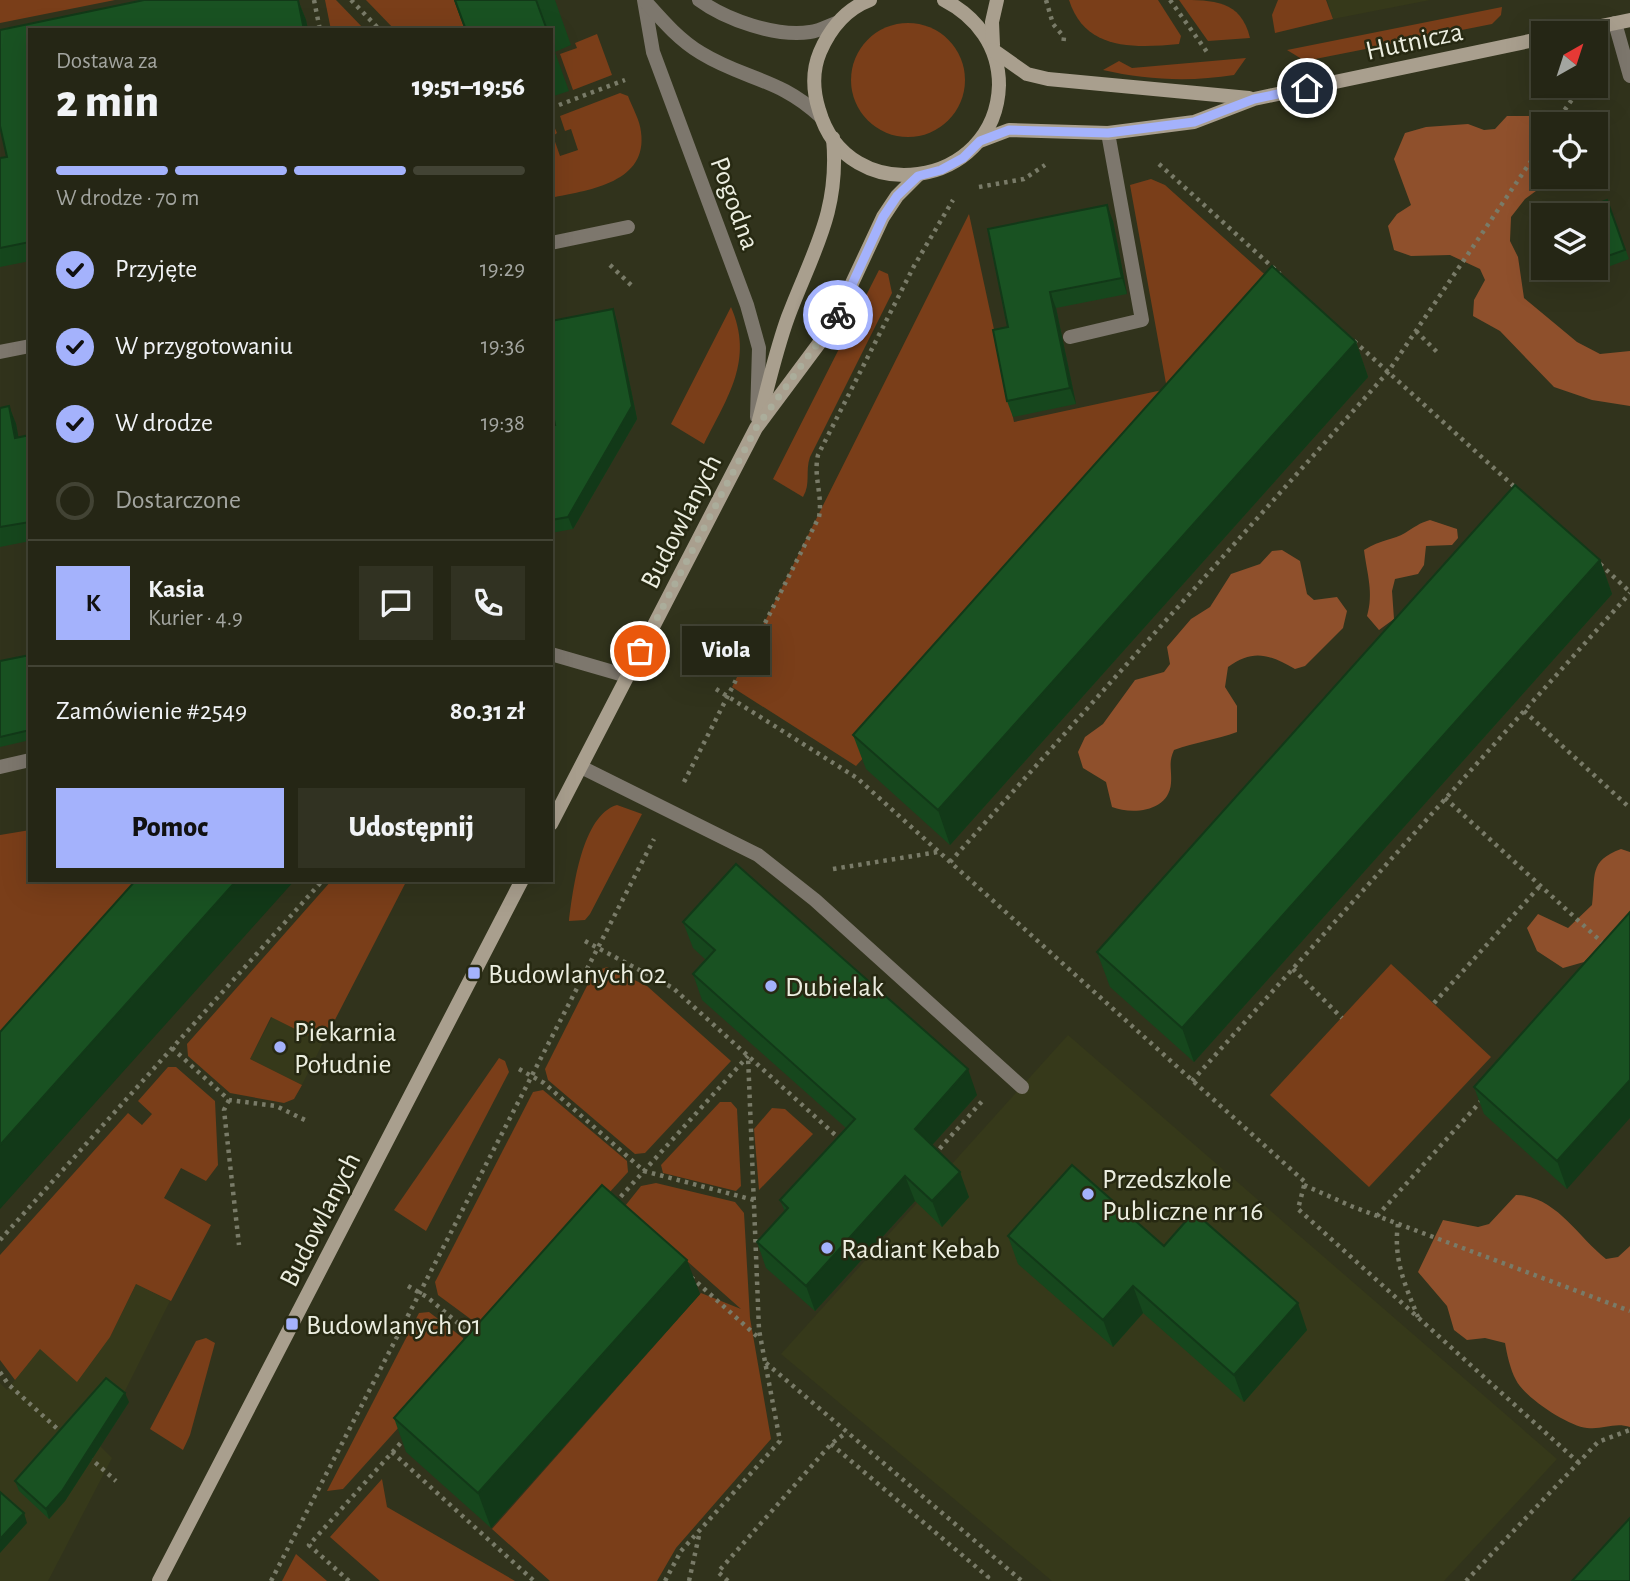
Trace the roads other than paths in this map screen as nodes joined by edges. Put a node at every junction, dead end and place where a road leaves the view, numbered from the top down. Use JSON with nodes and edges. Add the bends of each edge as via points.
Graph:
{"nodes":[{"id":1,"x":644,"y":0,"type":"edge"},
{"id":2,"x":699,"y":0,"type":"edge"},
{"id":3,"x":870,"y":0,"type":"edge"},
{"id":4,"x":944,"y":0,"type":"edge"},
{"id":5,"x":997,"y":0,"type":"edge"},
{"id":6,"x":1630,"y":20,"type":"edge"},
{"id":7,"x":836,"y":23,"type":"junction"},
{"id":8,"x":1615,"y":23,"type":"junction"},
{"id":9,"x":1608,"y":24,"type":"edge"},
{"id":10,"x":1531,"y":41,"type":"edge"},
{"id":11,"x":993,"y":50,"type":"junction"},
{"id":12,"x":1630,"y":76,"type":"edge"},
{"id":13,"x":1254,"y":99,"type":"junction"},
{"id":14,"x":821,"y":117,"type":"junction"},
{"id":15,"x":1108,"y":133,"type":"junction"},
{"id":16,"x":833,"y":138,"type":"junction"},
{"id":17,"x":980,"y":141,"type":"junction"},
{"id":18,"x":918,"y":176,"type":"junction"},
{"id":19,"x":628,"y":227,"type":"dead end"},
{"id":20,"x":553,"y":243,"type":"edge"},
{"id":21,"x":1070,"y":337,"type":"dead end"},
{"id":22,"x":28,"y":346,"type":"edge"},
{"id":23,"x":0,"y":352,"type":"edge"},
{"id":24,"x":756,"y":428,"type":"junction"},
{"id":25,"x":553,"y":655,"type":"edge"},
{"id":26,"x":628,"y":676,"type":"junction"},
{"id":27,"x":28,"y":760,"type":"edge"},
{"id":28,"x":0,"y":767,"type":"edge"},
{"id":29,"x":581,"y":767,"type":"junction"},
{"id":30,"x":553,"y":820,"type":"edge"},
{"id":31,"x":521,"y":882,"type":"edge"},
{"id":32,"x":1022,"y":1087,"type":"dead end"},
{"id":33,"x":159,"y":1581,"type":"edge"}],
"edges":[{"from":1,"to":14,"type":"street","name":"Pogodna","via":[[701,54],[800,97]]},
{"from":1,"to":24,"type":"street","name":"Pogodna","via":[[653,52],[737,274],[759,348]]},
{"from":2,"to":7,"type":"street","via":[[711,9],[786,32],[811,32]]},
{"from":3,"to":7,"type":"street"},
{"from":4,"to":11,"type":"street","via":[[962,9],[980,27]]},
{"from":5,"to":11,"type":"street"},
{"from":6,"to":8,"type":"street"},
{"from":7,"to":14,"type":"street","via":[[817,58],[814,96]]},
{"from":8,"to":9,"type":"street"},
{"from":8,"to":12,"type":"street"},
{"from":10,"to":13,"type":"street","name":"Hutnicza"},
{"from":11,"to":13,"type":"street","name":"Hutnicza","via":[[1027,74]]},
{"from":11,"to":17,"type":"street","via":[[999,73],[998,97]]},
{"from":13,"to":15,"type":"street","name":"Hutnicza","via":[[1194,122]]},
{"from":14,"to":16,"type":"street"},
{"from":15,"to":17,"type":"street","name":"Hutnicza","via":[[1009,130]]},
{"from":15,"to":21,"type":"street","via":[[1142,320]]},
{"from":16,"to":18,"type":"street","via":[[864,166],[890,175]]},
{"from":16,"to":24,"type":"street","name":"Budowlanych","via":[[833,196],[788,320]]},
{"from":17,"to":18,"type":"street","via":[[952,164]]},
{"from":18,"to":24,"type":"street","name":"Budowlanych","via":[[883,217],[832,326]]},
{"from":19,"to":20,"type":"street"},
{"from":22,"to":23,"type":"street"},
{"from":24,"to":26,"type":"street","name":"Budowlanych"},
{"from":25,"to":26,"type":"street"},
{"from":26,"to":29,"type":"street","name":"Budowlanych"},
{"from":27,"to":28,"type":"street"},
{"from":29,"to":30,"type":"street","name":"Budowlanych"},
{"from":29,"to":32,"type":"street","via":[[758,855],[815,900]]},
{"from":31,"to":33,"type":"street","name":"Budowlanych"}]}
